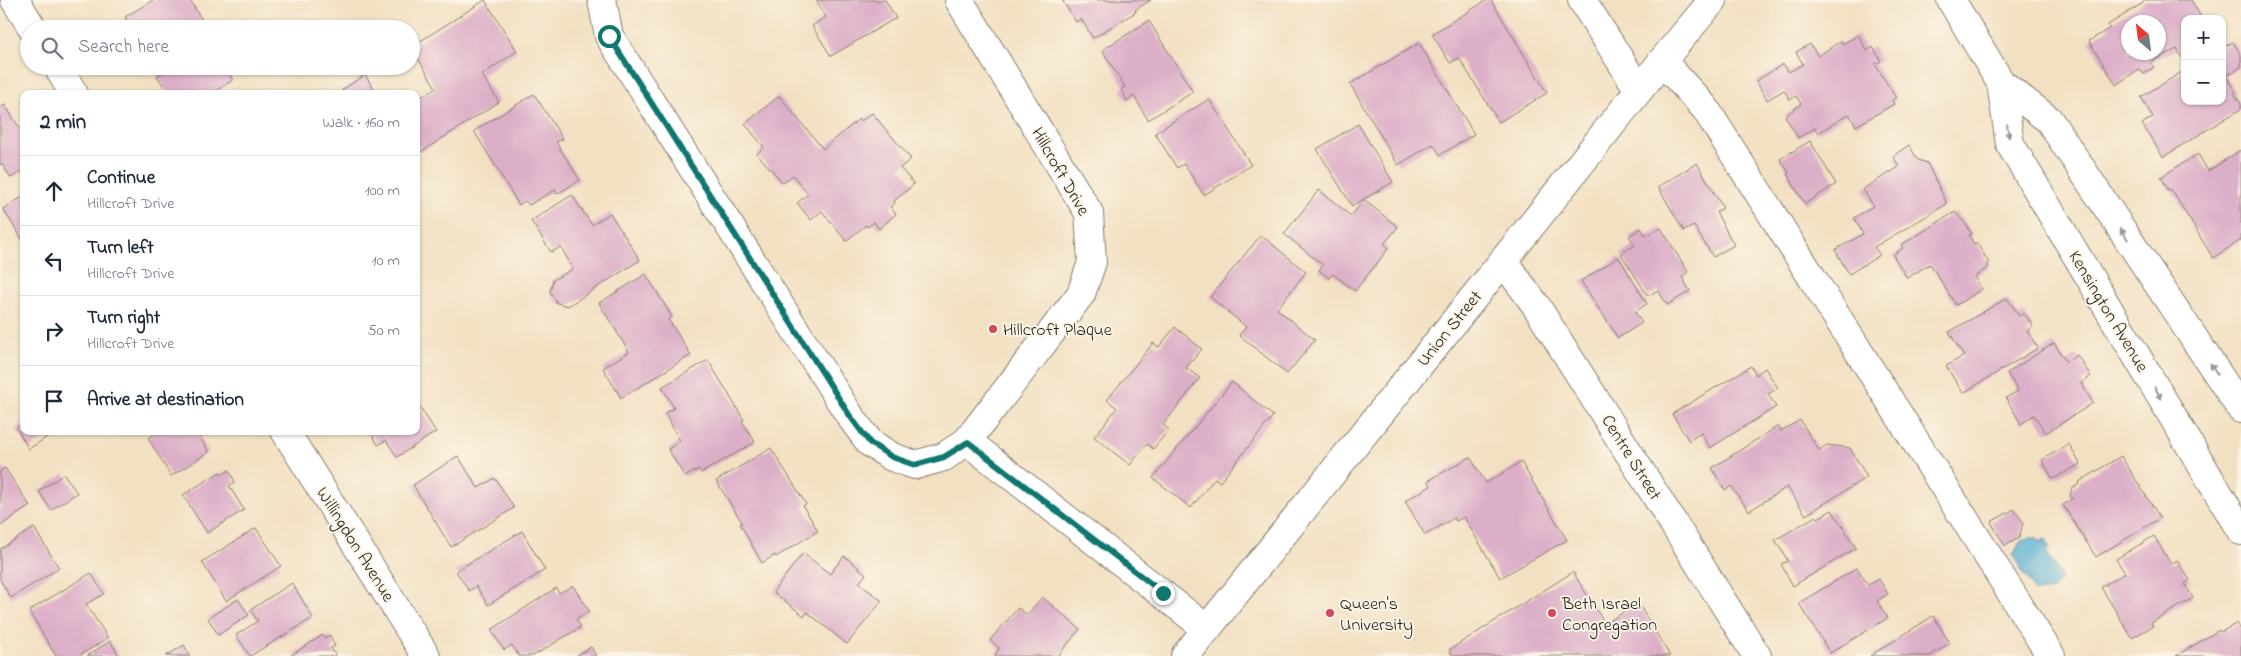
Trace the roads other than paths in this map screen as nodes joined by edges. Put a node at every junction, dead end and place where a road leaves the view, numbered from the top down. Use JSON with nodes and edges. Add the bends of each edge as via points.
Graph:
{"nodes":[{"id":1,"x":602,"y":0,"type":"edge"},
{"id":2,"x":959,"y":0,"type":"edge"},
{"id":3,"x":1582,"y":0,"type":"edge"},
{"id":4,"x":1713,"y":0,"type":"edge"},
{"id":5,"x":1951,"y":0,"type":"edge"},
{"id":6,"x":12,"y":3,"type":"edge"},
{"id":7,"x":26,"y":20,"type":"edge"},
{"id":8,"x":1662,"y":61,"type":"junction"},
{"id":9,"x":62,"y":75,"type":"edge"},
{"id":10,"x":2001,"y":83,"type":"junction"},
{"id":11,"x":72,"y":90,"type":"edge"},
{"id":12,"x":1639,"y":90,"type":"junction"},
{"id":13,"x":1503,"y":261,"type":"junction"},
{"id":14,"x":2241,"y":409,"type":"edge"},
{"id":15,"x":288,"y":435,"type":"edge"},
{"id":16,"x":968,"y":442,"type":"junction"},
{"id":17,"x":2241,"y":530,"type":"edge"},
{"id":18,"x":1207,"y":629,"type":"junction"},
{"id":19,"x":426,"y":656,"type":"edge"},
{"id":20,"x":1185,"y":656,"type":"edge"},
{"id":21,"x":1757,"y":656,"type":"edge"},
{"id":22,"x":2051,"y":656,"type":"edge"}],
"edges":[{"from":1,"to":16,"type":"street","name":"Hillcroft Drive","via":[[609,36],[870,443],[892,457],[915,465],[944,457]]},
{"from":2,"to":16,"type":"street","name":"Hillcroft Drive","via":[[1089,212],[1092,262],[1081,294]]},
{"from":3,"to":12,"type":"street"},
{"from":4,"to":8,"type":"street","name":"Union Street"},
{"from":5,"to":10,"type":"street","name":"Kensington Avenue"},
{"from":6,"to":7,"type":"street"},
{"from":8,"to":12,"type":"street","name":"Union Street"},
{"from":8,"to":22,"type":"street","via":[[1704,108]]},
{"from":9,"to":11,"type":"street"},
{"from":14,"to":10,"type":"street","name":"Kensington Avenue","one_way":true,"via":[[2049,120]]},
{"from":10,"to":17,"type":"street","name":"Kensington Avenue","one_way":true,"via":[[2010,144]]},
{"from":12,"to":13,"type":"street","name":"Union Street"},
{"from":13,"to":18,"type":"street","name":"Union Street"},
{"from":13,"to":21,"type":"street","name":"Centre Street","via":[[1535,304]]},
{"from":15,"to":19,"type":"street","name":"Willingdon Avenue"},
{"from":16,"to":18,"type":"street"},
{"from":18,"to":20,"type":"street","name":"Union Street"}]}
